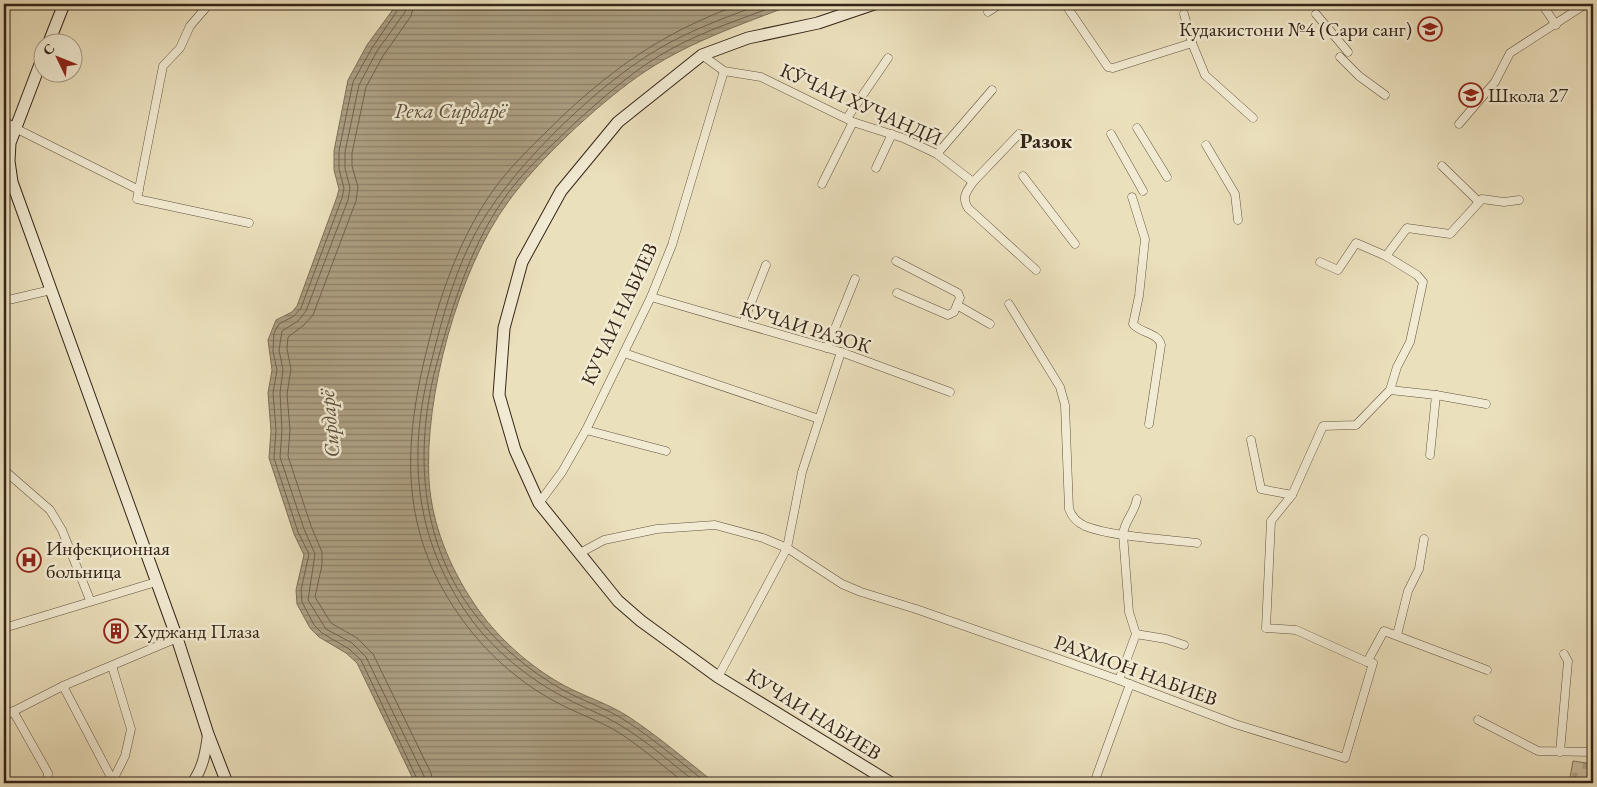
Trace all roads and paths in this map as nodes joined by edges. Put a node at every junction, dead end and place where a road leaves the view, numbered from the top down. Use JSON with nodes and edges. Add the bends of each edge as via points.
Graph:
{"nodes":[{"id":1,"x":64,"y":4,"type":"edge"},
{"id":2,"x":209,"y":4,"type":"edge"},
{"id":3,"x":874,"y":4,"type":"edge"},
{"id":4,"x":1000,"y":4,"type":"edge"},
{"id":5,"x":1065,"y":4,"type":"edge"},
{"id":6,"x":1542,"y":4,"type":"edge"},
{"id":7,"x":1586,"y":4,"type":"edge"},
{"id":8,"x":988,"y":12,"type":"dead end"},
{"id":9,"x":1184,"y":14,"type":"dead end"},
{"id":10,"x":1316,"y":14,"type":"dead end"},
{"id":11,"x":1556,"y":25,"type":"junction"},
{"id":12,"x":53,"y":32,"type":"edge"},
{"id":13,"x":1192,"y":43,"type":"junction"},
{"id":14,"x":1348,"y":52,"type":"dead end"},
{"id":15,"x":702,"y":54,"type":"junction"},
{"id":16,"x":1340,"y":57,"type":"dead end"},
{"id":17,"x":888,"y":58,"type":"dead end"},
{"id":18,"x":724,"y":71,"type":"junction"},
{"id":19,"x":33,"y":82,"type":"edge"},
{"id":20,"x":992,"y":90,"type":"dead end"},
{"id":21,"x":1385,"y":95,"type":"dead end"},
{"id":22,"x":1253,"y":118,"type":"dead end"},
{"id":23,"x":850,"y":120,"type":"junction"},
{"id":24,"x":4,"y":123,"type":"edge"},
{"id":25,"x":1459,"y":124,"type":"dead end"},
{"id":26,"x":15,"y":128,"type":"junction"},
{"id":27,"x":1137,"y":128,"type":"dead end"},
{"id":28,"x":892,"y":134,"type":"junction"},
{"id":29,"x":1019,"y":134,"type":"dead end"},
{"id":30,"x":1110,"y":134,"type":"dead end"},
{"id":31,"x":1206,"y":145,"type":"dead end"},
{"id":32,"x":936,"y":154,"type":"junction"},
{"id":33,"x":1442,"y":166,"type":"dead end"},
{"id":34,"x":876,"y":168,"type":"dead end"},
{"id":35,"x":1023,"y":176,"type":"dead end"},
{"id":36,"x":1167,"y":177,"type":"dead end"},
{"id":37,"x":973,"y":182,"type":"junction"},
{"id":38,"x":822,"y":184,"type":"dead end"},
{"id":39,"x":139,"y":190,"type":"junction"},
{"id":40,"x":1143,"y":191,"type":"dead end"},
{"id":41,"x":1132,"y":197,"type":"dead end"},
{"id":42,"x":1519,"y":200,"type":"dead end"},
{"id":43,"x":1479,"y":202,"type":"junction"},
{"id":44,"x":1238,"y":220,"type":"dead end"},
{"id":45,"x":249,"y":223,"type":"dead end"},
{"id":46,"x":1075,"y":244,"type":"dead end"},
{"id":47,"x":1386,"y":256,"type":"junction"},
{"id":48,"x":896,"y":261,"type":"dead end"},
{"id":49,"x":1320,"y":262,"type":"dead end"},
{"id":50,"x":766,"y":265,"type":"dead end"},
{"id":51,"x":1036,"y":270,"type":"dead end"},
{"id":52,"x":855,"y":279,"type":"dead end"},
{"id":53,"x":51,"y":290,"type":"junction"},
{"id":54,"x":897,"y":294,"type":"dead end"},
{"id":55,"x":651,"y":297,"type":"junction"},
{"id":56,"x":4,"y":301,"type":"edge"},
{"id":57,"x":1009,"y":304,"type":"dead end"},
{"id":58,"x":957,"y":305,"type":"junction"},
{"id":59,"x":743,"y":323,"type":"junction"},
{"id":60,"x":990,"y":324,"type":"dead end"},
{"id":61,"x":828,"y":348,"type":"junction"},
{"id":62,"x":841,"y":352,"type":"junction"},
{"id":63,"x":624,"y":353,"type":"junction"},
{"id":64,"x":1390,"y":390,"type":"junction"},
{"id":65,"x":950,"y":392,"type":"dead end"},
{"id":66,"x":1436,"y":395,"type":"junction"},
{"id":67,"x":1486,"y":404,"type":"dead end"},
{"id":68,"x":819,"y":419,"type":"junction"},
{"id":69,"x":1149,"y":424,"type":"dead end"},
{"id":70,"x":586,"y":430,"type":"junction"},
{"id":71,"x":1251,"y":440,"type":"dead end"},
{"id":72,"x":666,"y":452,"type":"dead end"},
{"id":73,"x":1430,"y":455,"type":"dead end"},
{"id":74,"x":4,"y":470,"type":"edge"},
{"id":75,"x":1292,"y":496,"type":"junction"},
{"id":76,"x":1137,"y":499,"type":"dead end"},
{"id":77,"x":539,"y":503,"type":"junction"},
{"id":78,"x":1123,"y":534,"type":"junction"},
{"id":79,"x":1424,"y":539,"type":"dead end"},
{"id":80,"x":1197,"y":543,"type":"dead end"},
{"id":81,"x":787,"y":548,"type":"junction"},
{"id":82,"x":580,"y":553,"type":"junction"},
{"id":83,"x":156,"y":582,"type":"junction"},
{"id":84,"x":90,"y":600,"type":"junction"},
{"id":85,"x":4,"y":628,"type":"edge"},
{"id":86,"x":1136,"y":634,"type":"junction"},
{"id":87,"x":1397,"y":635,"type":"junction"},
{"id":88,"x":177,"y":638,"type":"junction"},
{"id":89,"x":1184,"y":645,"type":"dead end"},
{"id":90,"x":1564,"y":654,"type":"dead end"},
{"id":91,"x":1367,"y":662,"type":"junction"},
{"id":92,"x":112,"y":666,"type":"junction"},
{"id":93,"x":1487,"y":670,"type":"dead end"},
{"id":94,"x":718,"y":676,"type":"junction"},
{"id":95,"x":1119,"y":680,"type":"junction"},
{"id":96,"x":1130,"y":684,"type":"junction"},
{"id":97,"x":64,"y":686,"type":"junction"},
{"id":98,"x":13,"y":711,"type":"junction"},
{"id":99,"x":4,"y":716,"type":"edge"},
{"id":100,"x":1478,"y":720,"type":"dead end"},
{"id":101,"x":208,"y":734,"type":"junction"},
{"id":102,"x":1560,"y":752,"type":"junction"},
{"id":103,"x":1593,"y":752,"type":"edge"},
{"id":104,"x":114,"y":782,"type":"edge"},
{"id":105,"x":47,"y":783,"type":"edge"},
{"id":106,"x":192,"y":783,"type":"edge"},
{"id":107,"x":227,"y":783,"type":"edge"},
{"id":108,"x":891,"y":783,"type":"edge"},
{"id":109,"x":1094,"y":783,"type":"edge"}],
"edges":[{"from":1,"to":12,"type":"main road"},
{"from":2,"to":39,"type":"street","via":[[190,26],[180,48],[163,66]]},
{"from":3,"to":15,"type":"main road","name":"КУЧАИ НАБИЕВ","via":[[818,24],[748,38]]},
{"from":4,"to":8,"type":"street"},
{"from":5,"to":13,"type":"street","via":[[1108,67]]},
{"from":6,"to":11,"type":"street"},
{"from":7,"to":11,"type":"street"},
{"from":9,"to":13,"type":"street"},
{"from":10,"to":14,"type":"street"},
{"from":11,"to":25,"type":"street","via":[[1510,53],[1495,82]]},
{"from":13,"to":22,"type":"street","via":[[1205,76]]},
{"from":15,"to":18,"type":"street","name":"КӮЧАИ ХУҶАНДӢ"},
{"from":15,"to":77,"type":"main road","name":"КУЧАИ НАБИЕВ","via":[[618,122],[561,191],[522,262],[504,328],[499,395],[515,450]]},
{"from":16,"to":21,"type":"street"},
{"from":17,"to":23,"type":"street"},
{"from":18,"to":23,"type":"street","name":"КӮЧАИ ХУҶАНДӢ","via":[[761,77]]},
{"from":18,"to":55,"type":"street","name":"КУЧАИ НАБИЕВ","via":[[672,245]]},
{"from":19,"to":26,"type":"main road"},
{"from":20,"to":32,"type":"street"},
{"from":23,"to":28,"type":"street","name":"КӮЧАИ ХУҶАНДӢ"},
{"from":23,"to":38,"type":"street"},
{"from":24,"to":26,"type":"street"},
{"from":26,"to":39,"type":"street"},
{"from":26,"to":53,"type":"main road","via":[[8,161],[12,182]]},
{"from":27,"to":36,"type":"street"},
{"from":28,"to":32,"type":"street","name":"КӮЧАИ ХУҶАНДӢ"},
{"from":28,"to":34,"type":"street"},
{"from":29,"to":37,"type":"street"},
{"from":30,"to":40,"type":"street"},
{"from":31,"to":44,"type":"street","via":[[1235,194]]},
{"from":32,"to":37,"type":"street","name":"КӮЧАИ ХУҶАНДӢ"},
{"from":33,"to":43,"type":"street"},
{"from":35,"to":46,"type":"street"},
{"from":37,"to":51,"type":"street","via":[[964,195],[968,208]]},
{"from":39,"to":45,"type":"street","via":[[137,199]]},
{"from":41,"to":69,"type":"street","via":[[1145,239],[1133,324],[1158,338],[1162,345]]},
{"from":42,"to":43,"type":"street","via":[[1482,199]]},
{"from":43,"to":47,"type":"street","via":[[1450,234],[1407,228]]},
{"from":47,"to":49,"type":"street","via":[[1356,243],[1338,270]]},
{"from":47,"to":64,"type":"street","via":[[1424,282],[1410,342]]},
{"from":48,"to":58,"type":"street","via":[[958,293]]},
{"from":50,"to":59,"type":"street"},
{"from":52,"to":61,"type":"street"},
{"from":53,"to":56,"type":"street"},
{"from":53,"to":83,"type":"main road"},
{"from":54,"to":58,"type":"street","via":[[948,315]]},
{"from":55,"to":59,"type":"street","name":"КУЧАИ РАЗОК"},
{"from":55,"to":63,"type":"street","name":"КУЧАИ НАБИЕВ"},
{"from":57,"to":78,"type":"street","via":[[1060,387],[1064,405],[1069,509],[1076,521],[1085,526]]},
{"from":58,"to":60,"type":"street"},
{"from":59,"to":61,"type":"street","name":"КУЧАИ РАЗОК"},
{"from":61,"to":62,"type":"street","name":"КУЧАИ РАЗОК"},
{"from":62,"to":65,"type":"street","name":"КУЧАИ РАЗОК"},
{"from":62,"to":68,"type":"street","name":"КУЧАИ НАБИЕВ"},
{"from":63,"to":68,"type":"street"},
{"from":63,"to":70,"type":"street","name":"КУЧАИ НАБИЕВ"},
{"from":64,"to":66,"type":"street"},
{"from":64,"to":75,"type":"street","via":[[1356,425],[1323,426]]},
{"from":66,"to":67,"type":"street"},
{"from":66,"to":73,"type":"street"},
{"from":68,"to":81,"type":"street","name":"КУЧАИ НАБИЕВ","via":[[802,472]]},
{"from":70,"to":72,"type":"street"},
{"from":70,"to":77,"type":"street","name":"КУЧАИ НАБИЕВ","via":[[562,472]]},
{"from":71,"to":75,"type":"street","via":[[1261,489]]},
{"from":74,"to":84,"type":"street","via":[[50,510],[62,530]]},
{"from":75,"to":91,"type":"street","via":[[1271,521],[1266,628],[1296,630]]},
{"from":76,"to":78,"type":"street","via":[[1134,514],[1124,524]]},
{"from":77,"to":82,"type":"main road","name":"КУЧАИ НАБИЕВ"},
{"from":78,"to":80,"type":"street"},
{"from":78,"to":86,"type":"street","via":[[1129,612]]},
{"from":79,"to":87,"type":"street","via":[[1419,569],[1408,591]]},
{"from":81,"to":82,"type":"street","via":[[715,525],[658,529],[604,540]]},
{"from":81,"to":94,"type":"street","name":"КУЧАИ НАБИЕВ"},
{"from":81,"to":95,"type":"street","name":"РАХМОН НАБИЕВ","via":[[842,584]]},
{"from":82,"to":94,"type":"main road","name":"КУЧАИ НАБИЕВ","via":[[618,601]]},
{"from":83,"to":84,"type":"street"},
{"from":83,"to":88,"type":"main road"},
{"from":84,"to":85,"type":"street"},
{"from":86,"to":89,"type":"street"},
{"from":86,"to":95,"type":"street"},
{"from":87,"to":91,"type":"street","via":[[1384,631]]},
{"from":87,"to":93,"type":"street"},
{"from":88,"to":92,"type":"street"},
{"from":88,"to":101,"type":"main road"},
{"from":90,"to":102,"type":"street","via":[[1568,661]]},
{"from":91,"to":96,"type":"street","name":"РАХМОН НАБИЕВ","via":[[1373,663],[1345,758],[1235,724]]},
{"from":92,"to":97,"type":"street"},
{"from":92,"to":104,"type":"street","via":[[131,729],[125,756]]},
{"from":94,"to":108,"type":"main road","name":"КУЧАИ НАБИЕВ"},
{"from":95,"to":96,"type":"street","name":"РАХМОН НАБИЕВ"},
{"from":96,"to":109,"type":"street"},
{"from":97,"to":98,"type":"street"},
{"from":97,"to":104,"type":"street"},
{"from":98,"to":99,"type":"street"},
{"from":98,"to":105,"type":"street","via":[[48,773]]},
{"from":100,"to":102,"type":"street","via":[[1538,751]]},
{"from":101,"to":106,"type":"street","via":[[205,754]]},
{"from":101,"to":107,"type":"main road"},
{"from":102,"to":103,"type":"street"}]}
